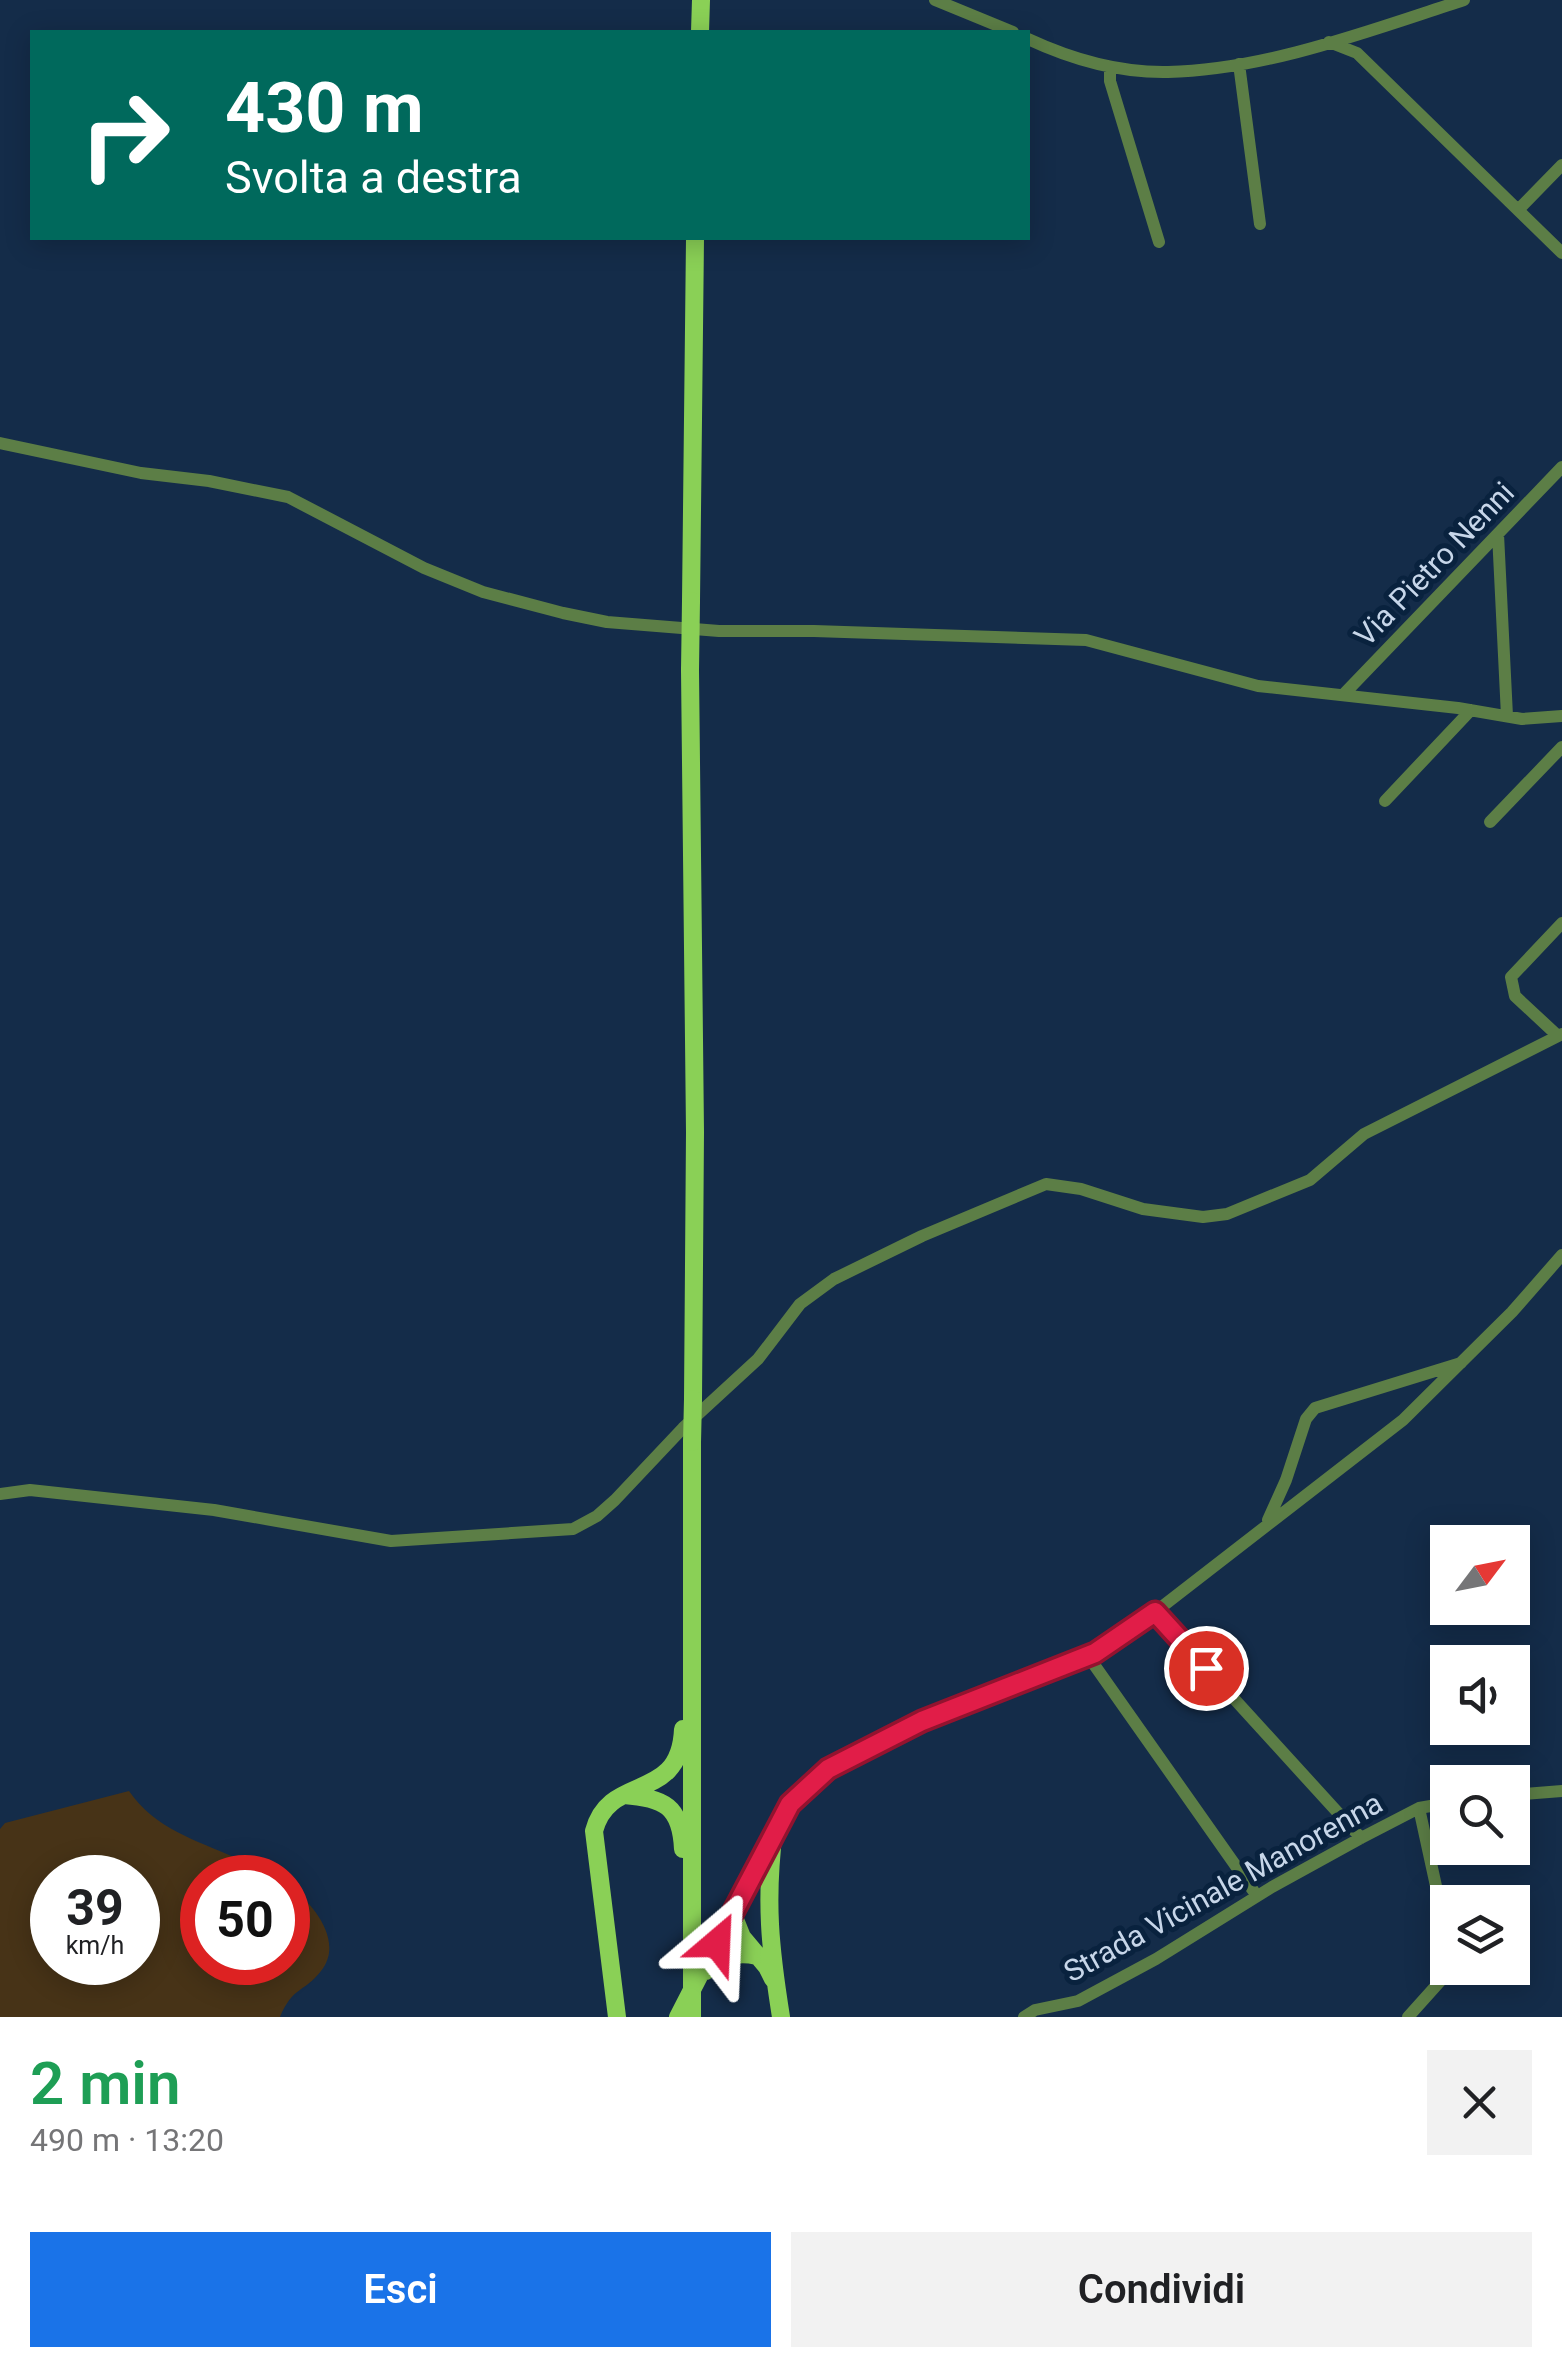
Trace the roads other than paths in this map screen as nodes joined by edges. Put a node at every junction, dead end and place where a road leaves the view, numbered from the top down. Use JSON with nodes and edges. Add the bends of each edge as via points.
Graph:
{"nodes":[{"id":1,"x":701,"y":0,"type":"edge"},
{"id":2,"x":935,"y":0,"type":"edge"},
{"id":3,"x":1464,"y":0,"type":"edge"},
{"id":4,"x":965,"y":6,"type":"edge"},
{"id":5,"x":700,"y":30,"type":"edge"},
{"id":6,"x":1009,"y":30,"type":"edge"},
{"id":7,"x":1368,"y":30,"type":"junction"},
{"id":8,"x":1030,"y":40,"type":"edge"},
{"id":9,"x":1328,"y":42,"type":"junction"},
{"id":10,"x":1357,"y":53,"type":"junction"},
{"id":11,"x":1239,"y":64,"type":"junction"},
{"id":12,"x":1110,"y":67,"type":"junction"},
{"id":13,"x":1562,"y":164,"type":"edge"},
{"id":14,"x":1518,"y":210,"type":"junction"},
{"id":15,"x":1260,"y":224,"type":"dead end"},
{"id":16,"x":695,"y":240,"type":"edge"},
{"id":17,"x":1159,"y":242,"type":"dead end"},
{"id":18,"x":1562,"y":253,"type":"edge"},
{"id":19,"x":0,"y":443,"type":"edge"},
{"id":20,"x":1562,"y":468,"type":"edge"},
{"id":21,"x":1498,"y":534,"type":"junction"},
{"id":22,"x":1343,"y":695,"type":"junction"},
{"id":23,"x":1471,"y":710,"type":"junction"},
{"id":24,"x":1507,"y":716,"type":"junction"},
{"id":25,"x":1562,"y":716,"type":"edge"},
{"id":26,"x":1562,"y":747,"type":"edge"},
{"id":27,"x":1385,"y":801,"type":"dead end"},
{"id":28,"x":1490,"y":822,"type":"dead end"},
{"id":29,"x":1561,"y":927,"type":"edge"},
{"id":30,"x":1560,"y":1035,"type":"edge"},
{"id":31,"x":1562,"y":1255,"type":"edge"},
{"id":32,"x":1463,"y":1362,"type":"junction"},
{"id":33,"x":688,"y":1435,"type":"junction"},
{"id":34,"x":0,"y":1494,"type":"edge"},
{"id":35,"x":1268,"y":1522,"type":"junction"},
{"id":36,"x":1155,"y":1612,"type":"junction"},
{"id":37,"x":1088,"y":1656,"type":"junction"},
{"id":38,"x":692,"y":1696,"type":"junction"},
{"id":39,"x":1562,"y":1791,"type":"edge"},
{"id":40,"x":1530,"y":1794,"type":"edge"},
{"id":41,"x":623,"y":1795,"type":"junction"},
{"id":42,"x":1430,"y":1806,"type":"edge"},
{"id":43,"x":1419,"y":1808,"type":"junction"},
{"id":44,"x":774,"y":1830,"type":"junction"},
{"id":45,"x":1361,"y":1838,"type":"junction"},
{"id":46,"x":1436,"y":1885,"type":"edge"},
{"id":47,"x":691,"y":1892,"type":"junction"},
{"id":48,"x":1256,"y":1896,"type":"junction"},
{"id":49,"x":732,"y":1912,"type":"junction"},
{"id":50,"x":768,"y":1924,"type":"junction"},
{"id":51,"x":756,"y":1956,"type":"junction"},
{"id":52,"x":702,"y":1974,"type":"junction"},
{"id":53,"x":776,"y":1985,"type":"junction"},
{"id":54,"x":1439,"y":1985,"type":"edge"},
{"id":55,"x":619,"y":2012,"type":"edge"},
{"id":56,"x":681,"y":2016,"type":"edge"},
{"id":57,"x":782,"y":2017,"type":"edge"},
{"id":58,"x":1024,"y":2017,"type":"edge"},
{"id":59,"x":1408,"y":2017,"type":"edge"}],
"edges":[{"from":1,"to":5,"type":"main road"},
{"from":2,"to":4,"type":"street"},
{"from":3,"to":7,"type":"street"},
{"from":4,"to":6,"type":"street"},
{"from":7,"to":9,"type":"street"},
{"from":7,"to":10,"type":"street"},
{"from":8,"to":12,"type":"street"},
{"from":9,"to":10,"type":"street"},
{"from":9,"to":11,"type":"street"},
{"from":10,"to":14,"type":"street"},
{"from":11,"to":12,"type":"street","via":[[1164,72]]},
{"from":11,"to":15,"type":"street"},
{"from":12,"to":17,"type":"street"},
{"from":13,"to":14,"type":"street"},
{"from":14,"to":18,"type":"street"},
{"from":16,"to":33,"type":"main road","bridge":true,"via":[[695,1132]]},
{"from":19,"to":22,"type":"street","via":[[288,497],[424,568],[562,613],[719,632],[1086,640],[1258,686]]},
{"from":20,"to":21,"type":"street","name":"Via Pietro Nenni"},
{"from":21,"to":22,"type":"street","name":"Via Pietro Nenni"},
{"from":21,"to":24,"type":"street"},
{"from":22,"to":23,"type":"street"},
{"from":23,"to":24,"type":"street"},
{"from":23,"to":27,"type":"street"},
{"from":24,"to":25,"type":"street"},
{"from":26,"to":28,"type":"street"},
{"from":29,"to":30,"type":"street","via":[[1511,977],[1515,996]]},
{"from":30,"to":33,"type":"street","via":[[1364,1134],[1310,1180],[1227,1214],[1143,1209],[1046,1184],[922,1236],[816,1290]]},
{"from":31,"to":32,"type":"street"},
{"from":32,"to":35,"type":"street","via":[[1404,1420]]},
{"from":32,"to":35,"type":"street","via":[[1315,1408]]},
{"from":33,"to":34,"type":"street","via":[[597,1516],[572,1529],[391,1542],[214,1510],[30,1490]]},
{"from":33,"to":38,"type":"main road"},
{"from":35,"to":36,"type":"street"},
{"from":36,"to":37,"type":"street"},
{"from":36,"to":45,"type":"street"},
{"from":37,"to":44,"type":"street","via":[[922,1721],[828,1769],[798,1795]]},
{"from":37,"to":48,"type":"street"},
{"from":38,"to":41,"type":"main road","via":[[677,1763]]},
{"from":38,"to":47,"type":"main road"},
{"from":39,"to":40,"type":"street"},
{"from":41,"to":47,"type":"main road","via":[[664,1802],[677,1816]]},
{"from":41,"to":55,"type":"main road","via":[[608,1805],[594,1831]]},
{"from":42,"to":43,"type":"street","name":"Strada Vicinale Manorenna"},
{"from":43,"to":45,"type":"street","name":"Strada Vicinale Manorenna"},
{"from":43,"to":46,"type":"street"},
{"from":44,"to":49,"type":"street"},
{"from":44,"to":50,"type":"main road"},
{"from":45,"to":48,"type":"street","name":"Strada Vicinale Manorenna"},
{"from":47,"to":56,"type":"main road","bridge":true,"via":[[692,1944]]},
{"from":48,"to":58,"type":"street","name":"Strada Vicinale Manorenna","via":[[1078,2000]]},
{"from":49,"to":50,"type":"main road","via":[[750,1912]]},
{"from":49,"to":51,"type":"main road"},
{"from":49,"to":52,"type":"main road"},
{"from":50,"to":53,"type":"main road"},
{"from":51,"to":52,"type":"main road","via":[[738,1952]]},
{"from":51,"to":53,"type":"main road"},
{"from":52,"to":56,"type":"main road"},
{"from":53,"to":57,"type":"main road"},
{"from":54,"to":59,"type":"street"}]}
